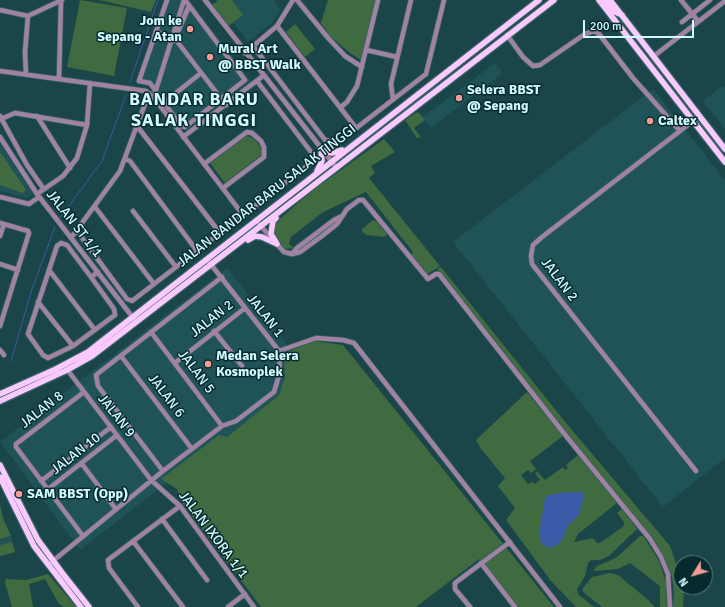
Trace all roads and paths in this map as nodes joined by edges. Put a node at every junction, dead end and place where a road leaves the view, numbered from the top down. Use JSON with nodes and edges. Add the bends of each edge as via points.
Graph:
{"nodes":[{"id":1,"x":61,"y":0,"type":"edge"},
{"id":2,"x":167,"y":0,"type":"edge"},
{"id":3,"x":184,"y":0,"type":"edge"},
{"id":4,"x":204,"y":0,"type":"edge"},
{"id":5,"x":293,"y":0,"type":"edge"},
{"id":6,"x":297,"y":0,"type":"edge"},
{"id":7,"x":378,"y":0,"type":"edge"},
{"id":8,"x":411,"y":0,"type":"edge"},
{"id":9,"x":444,"y":0,"type":"edge"},
{"id":10,"x":539,"y":0,"type":"edge"},
{"id":11,"x":554,"y":0,"type":"edge"},
{"id":12,"x":594,"y":0,"type":"edge"},
{"id":13,"x":599,"y":0,"type":"edge"},
{"id":14,"x":604,"y":0,"type":"edge"},
{"id":15,"x":610,"y":0,"type":"edge"},
{"id":16,"x":681,"y":0,"type":"edge"},
{"id":17,"x":710,"y":0,"type":"edge"},
{"id":18,"x":725,"y":1,"type":"edge"},
{"id":19,"x":189,"y":6,"type":"junction"},
{"id":20,"x":528,"y":9,"type":"junction"},
{"id":21,"x":0,"y":10,"type":"edge"},
{"id":22,"x":692,"y":14,"type":"junction"},
{"id":23,"x":622,"y":15,"type":"junction"},
{"id":24,"x":28,"y":16,"type":"junction"},
{"id":25,"x":533,"y":16,"type":"junction"},
{"id":26,"x":613,"y":18,"type":"junction"},
{"id":27,"x":698,"y":21,"type":"junction"},
{"id":28,"x":682,"y":22,"type":"dead end"},
{"id":29,"x":277,"y":26,"type":"junction"},
{"id":30,"x":156,"y":31,"type":"junction"},
{"id":31,"x":507,"y":35,"type":"junction"},
{"id":32,"x":173,"y":40,"type":"junction"},
{"id":33,"x":253,"y":46,"type":"junction"},
{"id":34,"x":366,"y":50,"type":"junction"},
{"id":35,"x":245,"y":53,"type":"junction"},
{"id":36,"x":654,"y":56,"type":"junction"},
{"id":37,"x":397,"y":57,"type":"junction"},
{"id":38,"x":362,"y":67,"type":"junction"},
{"id":39,"x":0,"y":71,"type":"edge"},
{"id":40,"x":26,"y":74,"type":"junction"},
{"id":41,"x":201,"y":74,"type":"junction"},
{"id":42,"x":263,"y":76,"type":"junction"},
{"id":43,"x":59,"y":78,"type":"junction"},
{"id":44,"x":257,"y":81,"type":"junction"},
{"id":45,"x":90,"y":83,"type":"junction"},
{"id":46,"x":156,"y":91,"type":"junction"},
{"id":47,"x":149,"y":93,"type":"junction"},
{"id":48,"x":154,"y":98,"type":"junction"},
{"id":49,"x":221,"y":99,"type":"junction"},
{"id":50,"x":393,"y":99,"type":"junction"},
{"id":51,"x":164,"y":103,"type":"junction"},
{"id":52,"x":226,"y":105,"type":"junction"},
{"id":53,"x":160,"y":106,"type":"junction"},
{"id":54,"x":341,"y":107,"type":"junction"},
{"id":55,"x":37,"y":116,"type":"junction"},
{"id":56,"x":0,"y":118,"type":"edge"},
{"id":57,"x":693,"y":121,"type":"junction"},
{"id":58,"x":87,"y":125,"type":"junction"},
{"id":59,"x":137,"y":126,"type":"junction"},
{"id":60,"x":356,"y":128,"type":"junction"},
{"id":61,"x":680,"y":131,"type":"junction"},
{"id":62,"x":0,"y":136,"type":"edge"},
{"id":63,"x":184,"y":137,"type":"junction"},
{"id":64,"x":348,"y":148,"type":"junction"},
{"id":65,"x":725,"y":149,"type":"edge"},
{"id":66,"x":321,"y":150,"type":"junction"},
{"id":67,"x":125,"y":158,"type":"junction"},
{"id":68,"x":330,"y":161,"type":"junction"},
{"id":69,"x":725,"y":162,"type":"edge"},
{"id":70,"x":204,"y":164,"type":"junction"},
{"id":71,"x":70,"y":168,"type":"junction"},
{"id":72,"x":336,"y":168,"type":"junction"},
{"id":73,"x":312,"y":177,"type":"junction"},
{"id":74,"x":43,"y":188,"type":"junction"},
{"id":75,"x":223,"y":188,"type":"junction"},
{"id":76,"x":38,"y":196,"type":"junction"},
{"id":77,"x":0,"y":197,"type":"edge"},
{"id":78,"x":297,"y":198,"type":"junction"},
{"id":79,"x":95,"y":207,"type":"junction"},
{"id":80,"x":133,"y":211,"type":"dead end"},
{"id":81,"x":243,"y":215,"type":"junction"},
{"id":82,"x":256,"y":220,"type":"junction"},
{"id":83,"x":2,"y":224,"type":"edge"},
{"id":84,"x":261,"y":226,"type":"junction"},
{"id":85,"x":77,"y":231,"type":"junction"},
{"id":86,"x":220,"y":233,"type":"junction"},
{"id":87,"x":0,"y":236,"type":"edge"},
{"id":88,"x":71,"y":238,"type":"junction"},
{"id":89,"x":241,"y":243,"type":"junction"},
{"id":90,"x":277,"y":244,"type":"junction"},
{"id":91,"x":197,"y":251,"type":"junction"},
{"id":92,"x":207,"y":258,"type":"junction"},
{"id":93,"x":0,"y":264,"type":"edge"},
{"id":94,"x":211,"y":265,"type":"junction"},
{"id":95,"x":176,"y":268,"type":"junction"},
{"id":96,"x":18,"y":270,"type":"junction"},
{"id":97,"x":49,"y":270,"type":"junction"},
{"id":98,"x":98,"y":272,"type":"junction"},
{"id":99,"x":91,"y":277,"type":"junction"},
{"id":100,"x":222,"y":277,"type":"junction"},
{"id":101,"x":154,"y":284,"type":"junction"},
{"id":102,"x":38,"y":302,"type":"junction"},
{"id":103,"x":245,"y":308,"type":"junction"},
{"id":104,"x":132,"y":317,"type":"junction"},
{"id":105,"x":136,"y":322,"type":"junction"},
{"id":106,"x":0,"y":323,"type":"edge"},
{"id":107,"x":95,"y":330,"type":"junction"},
{"id":108,"x":214,"y":331,"type":"junction"},
{"id":109,"x":151,"y":332,"type":"junction"},
{"id":110,"x":73,"y":346,"type":"junction"},
{"id":111,"x":0,"y":350,"type":"edge"},
{"id":112,"x":279,"y":352,"type":"junction"},
{"id":113,"x":4,"y":355,"type":"dead end"},
{"id":114,"x":121,"y":356,"type":"junction"},
{"id":115,"x":174,"y":363,"type":"junction"},
{"id":116,"x":242,"y":366,"type":"dead end"},
{"id":117,"x":66,"y":367,"type":"junction"},
{"id":118,"x":84,"y":392,"type":"junction"},
{"id":119,"x":0,"y":394,"type":"edge"},
{"id":120,"x":0,"y":401,"type":"edge"},
{"id":121,"x":222,"y":426,"type":"junction"},
{"id":122,"x":111,"y":427,"type":"junction"},
{"id":123,"x":118,"y":435,"type":"junction"},
{"id":124,"x":192,"y":449,"type":"junction"},
{"id":125,"x":82,"y":464,"type":"junction"},
{"id":126,"x":0,"y":465,"type":"edge"},
{"id":127,"x":163,"y":471,"type":"junction"},
{"id":128,"x":696,"y":471,"type":"dead end"},
{"id":129,"x":0,"y":477,"type":"edge"},
{"id":130,"x":151,"y":480,"type":"junction"},
{"id":131,"x":41,"y":481,"type":"junction"},
{"id":132,"x":47,"y":490,"type":"junction"},
{"id":133,"x":180,"y":506,"type":"junction"},
{"id":134,"x":115,"y":508,"type":"junction"},
{"id":135,"x":162,"y":520,"type":"junction"},
{"id":136,"x":83,"y":536,"type":"junction"},
{"id":137,"x":133,"y":541,"type":"junction"},
{"id":138,"x":510,"y":542,"type":"junction"},
{"id":139,"x":53,"y":560,"type":"junction"},
{"id":140,"x":481,"y":563,"type":"junction"},
{"id":141,"x":48,"y":565,"type":"junction"},
{"id":142,"x":208,"y":580,"type":"dead end"},
{"id":143,"x":245,"y":594,"type":"junction"},
{"id":144,"x":231,"y":606,"type":"edge"},
{"id":145,"x":467,"y":606,"type":"edge"},
{"id":146,"x":81,"y":607,"type":"edge"},
{"id":147,"x":89,"y":607,"type":"edge"},
{"id":148,"x":138,"y":607,"type":"edge"},
{"id":149,"x":183,"y":607,"type":"edge"},
{"id":150,"x":254,"y":607,"type":"edge"},
{"id":151,"x":514,"y":607,"type":"edge"},
{"id":152,"x":560,"y":607,"type":"edge"},
{"id":153,"x":670,"y":607,"type":"edge"}],
"edges":[{"from":1,"to":24,"type":"street"},
{"from":1,"to":43,"type":"street"},
{"from":2,"to":30,"type":"street"},
{"from":3,"to":19,"type":"street"},
{"from":3,"to":32,"type":"street"},
{"from":4,"to":35,"type":"street"},
{"from":5,"to":29,"type":"street"},
{"from":6,"to":38,"type":"street","via":[[329,40],[345,56]]},
{"from":7,"to":34,"type":"street"},
{"from":8,"to":37,"type":"street"},
{"from":9,"to":50,"type":"street","via":[[426,74]]},
{"from":10,"to":20,"type":"main road","name":"JALAN BANDAR BARU SALAK TINGGI"},
{"from":11,"to":25,"type":"main road","name":"JALAN BANDAR BARU SALAK TINGGI"},
{"from":12,"to":26,"type":"main road"},
{"from":13,"to":26,"type":"main road"},
{"from":14,"to":23,"type":"main road","via":[[612,11]]},
{"from":15,"to":23,"type":"main road"},
{"from":16,"to":22,"type":"street"},
{"from":17,"to":22,"type":"street"},
{"from":18,"to":27,"type":"street"},
{"from":19,"to":32,"type":"street"},
{"from":19,"to":49,"type":"street","via":[[245,78],[244,82]]},
{"from":20,"to":25,"type":"main road"},
{"from":20,"to":64,"type":"main road","name":"JALAN BANDAR BARU SALAK TINGGI"},
{"from":21,"to":24,"type":"street"},
{"from":22,"to":27,"type":"street"},
{"from":22,"to":28,"type":"street"},
{"from":23,"to":36,"type":"main road"},
{"from":24,"to":40,"type":"street"},
{"from":25,"to":31,"type":"main road","name":"JALAN BANDAR BARU SALAK TINGGI"},
{"from":26,"to":57,"type":"main road"},
{"from":27,"to":36,"type":"street"},
{"from":29,"to":33,"type":"street"},
{"from":29,"to":54,"type":"street"},
{"from":30,"to":32,"type":"street"},
{"from":30,"to":46,"type":"street","via":[[139,81],[150,83]]},
{"from":31,"to":61,"type":"street","via":[[533,66],[540,65],[585,34],[594,31]]},
{"from":31,"to":72,"type":"main road","name":"JALAN BANDAR BARU SALAK TINGGI"},
{"from":32,"to":41,"type":"street"},
{"from":32,"to":46,"type":"street"},
{"from":33,"to":35,"type":"street"},
{"from":33,"to":60,"type":"street","via":[[325,140],[337,143]]},
{"from":34,"to":37,"type":"street"},
{"from":34,"to":38,"type":"street"},
{"from":35,"to":42,"type":"street"},
{"from":36,"to":65,"type":"main road"},
{"from":37,"to":50,"type":"street","via":[[392,84]]},
{"from":38,"to":54,"type":"street","via":[[358,86]]},
{"from":39,"to":40,"type":"street"},
{"from":40,"to":43,"type":"street"},
{"from":41,"to":49,"type":"street"},
{"from":41,"to":51,"type":"street"},
{"from":42,"to":44,"type":"street"},
{"from":42,"to":66,"type":"street"},
{"from":43,"to":45,"type":"street"},
{"from":44,"to":52,"type":"street"},
{"from":44,"to":81,"type":"street","via":[[315,159]]},
{"from":45,"to":47,"type":"street"},
{"from":45,"to":58,"type":"street"},
{"from":46,"to":48,"type":"street"},
{"from":46,"to":51,"type":"street"},
{"from":47,"to":48,"type":"street"},
{"from":47,"to":59,"type":"street"},
{"from":48,"to":53,"type":"street"},
{"from":49,"to":51,"type":"street","via":[[185,127],[181,126]]},
{"from":49,"to":52,"type":"street"},
{"from":50,"to":60,"type":"street"},
{"from":51,"to":53,"type":"street"},
{"from":52,"to":63,"type":"street"},
{"from":53,"to":63,"type":"street"},
{"from":54,"to":60,"type":"street"},
{"from":55,"to":56,"type":"street","via":[[15,113]]},
{"from":55,"to":58,"type":"street"},
{"from":55,"to":71,"type":"street"},
{"from":56,"to":74,"type":"street"},
{"from":57,"to":61,"type":"street","name":"JALAN 2"},
{"from":57,"to":69,"type":"main road"},
{"from":58,"to":71,"type":"street","via":[[77,158]]},
{"from":59,"to":67,"type":"street"},
{"from":59,"to":86,"type":"street"},
{"from":61,"to":128,"type":"street","name":"JALAN 2","via":[[542,237],[534,244],[531,256],[532,264]]},
{"from":62,"to":76,"type":"street","name":"JALAN ST 1/1"},
{"from":63,"to":70,"type":"street"},
{"from":64,"to":66,"type":"main road","via":[[332,153]]},
{"from":64,"to":68,"type":"main road","name":"JALAN BANDAR BARU SALAK TINGGI"},
{"from":66,"to":68,"type":"street"},
{"from":66,"to":73,"type":"main road","via":[[322,161]]},
{"from":67,"to":79,"type":"street","via":[[120,171]]},
{"from":67,"to":91,"type":"street","via":[[130,161]]},
{"from":68,"to":72,"type":"street"},
{"from":68,"to":73,"type":"main road","name":"JALAN BANDAR BARU SALAK TINGGI"},
{"from":70,"to":75,"type":"street"},
{"from":70,"to":75,"type":"street","via":[[247,132],[261,140],[264,157]]},
{"from":71,"to":74,"type":"street","via":[[63,176]]},
{"from":72,"to":78,"type":"main road","name":"JALAN BANDAR BARU SALAK TINGGI"},
{"from":73,"to":82,"type":"main road","name":"JALAN BANDAR BARU SALAK TINGGI"},
{"from":74,"to":76,"type":"street"},
{"from":75,"to":81,"type":"street"},
{"from":76,"to":77,"type":"street","via":[[29,204]]},
{"from":76,"to":88,"type":"street","name":"JALAN ST 1/1"},
{"from":78,"to":84,"type":"main road","name":"JALAN BANDAR BARU SALAK TINGGI"},
{"from":78,"to":90,"type":"main road","via":[[273,220],[271,234]]},
{"from":79,"to":85,"type":"street"},
{"from":79,"to":101,"type":"street"},
{"from":80,"to":95,"type":"street"},
{"from":81,"to":86,"type":"street"},
{"from":82,"to":84,"type":"street"},
{"from":82,"to":92,"type":"main road","name":"JALAN BANDAR BARU SALAK TINGGI"},
{"from":83,"to":87,"type":"street"},
{"from":83,"to":96,"type":"street","via":[[29,233]]},
{"from":84,"to":89,"type":"main road","name":"JALAN BANDAR BARU SALAK TINGGI"},
{"from":84,"to":90,"type":"street"},
{"from":85,"to":88,"type":"street"},
{"from":85,"to":101,"type":"street","via":[[128,299],[134,300]]},
{"from":86,"to":91,"type":"street"},
{"from":88,"to":98,"type":"street","name":"JALAN ST 1/1"},
{"from":89,"to":90,"type":"main road","via":[[255,236]]},
{"from":89,"to":94,"type":"main road","name":"JALAN BANDAR BARU SALAK TINGGI"},
{"from":90,"to":153,"type":"street","via":[[284,252],[300,252],[337,224],[340,217],[359,200],[363,200],[428,279],[439,274],[650,539],[668,574]]},
{"from":91,"to":95,"type":"street"},
{"from":92,"to":94,"type":"street","name":"JALAN 1"},
{"from":92,"to":104,"type":"main road","name":"JALAN BANDAR BARU SALAK TINGGI"},
{"from":93,"to":96,"type":"street"},
{"from":94,"to":100,"type":"street","name":"JALAN 1"},
{"from":94,"to":105,"type":"main road","name":"JALAN BANDAR BARU SALAK TINGGI"},
{"from":95,"to":101,"type":"street"},
{"from":96,"to":106,"type":"street"},
{"from":97,"to":99,"type":"street","via":[[57,246],[61,243],[67,245]]},
{"from":97,"to":102,"type":"street"},
{"from":97,"to":107,"type":"street"},
{"from":98,"to":99,"type":"street"},
{"from":98,"to":104,"type":"street","name":"JALAN ST 1/1"},
{"from":99,"to":107,"type":"street","via":[[114,309],[115,315]]},
{"from":100,"to":103,"type":"street","name":"JALAN 1"},
{"from":100,"to":109,"type":"street"},
{"from":102,"to":110,"type":"street"},
{"from":102,"to":110,"type":"street","via":[[28,334],[43,355],[48,358]]},
{"from":103,"to":108,"type":"street","name":"JALAN 2"},
{"from":103,"to":112,"type":"street","name":"JALAN 1"},
{"from":104,"to":105,"type":"street","name":"JALAN ST 1/1"},
{"from":104,"to":117,"type":"main road","name":"JALAN BANDAR BARU SALAK TINGGI"},
{"from":105,"to":117,"type":"main road","name":"JALAN BANDAR BARU SALAK TINGGI","via":[[92,356]]},
{"from":107,"to":110,"type":"street"},
{"from":108,"to":115,"type":"street","name":"JALAN 2"},
{"from":108,"to":116,"type":"street"},
{"from":109,"to":114,"type":"street"},
{"from":109,"to":115,"type":"street","name":"JALAN 5"},
{"from":111,"to":113,"type":"street"},
{"from":112,"to":121,"type":"street","name":"JALAN 1","via":[[280,372],[274,392],[232,423]]},
{"from":112,"to":138,"type":"street","via":[[316,338],[354,343]]},
{"from":114,"to":124,"type":"street","name":"JALAN 6"},
{"from":114,"to":127,"type":"street","via":[[96,375],[98,386]]},
{"from":115,"to":121,"type":"street","name":"JALAN 5"},
{"from":117,"to":118,"type":"street","name":"JALAN 9"},
{"from":117,"to":119,"type":"main road","name":"JALAN BANDAR BARU SALAK TINGGI"},
{"from":117,"to":120,"type":"main road","name":"JALAN BANDAR BARU SALAK TINGGI"},
{"from":118,"to":122,"type":"street","name":"JALAN 9"},
{"from":118,"to":131,"type":"street","name":"JALAN 8","via":[[16,444]]},
{"from":121,"to":124,"type":"street"},
{"from":122,"to":123,"type":"street","name":"JALAN 9"},
{"from":122,"to":131,"type":"street","name":"JALAN 10"},
{"from":123,"to":125,"type":"street","name":"JALAN 10"},
{"from":123,"to":130,"type":"street","name":"JALAN 9"},
{"from":124,"to":127,"type":"street"},
{"from":125,"to":132,"type":"street","name":"JALAN 10"},
{"from":125,"to":134,"type":"street"},
{"from":126,"to":139,"type":"main road","via":[[38,540]]},
{"from":127,"to":130,"type":"street"},
{"from":129,"to":141,"type":"main road","via":[[34,546]]},
{"from":130,"to":133,"type":"street","name":"JALAN IXORA 1/1"},
{"from":130,"to":134,"type":"street"},
{"from":131,"to":132,"type":"street"},
{"from":132,"to":136,"type":"street"},
{"from":133,"to":135,"type":"street"},
{"from":133,"to":143,"type":"street","name":"JALAN IXORA 1/1"},
{"from":134,"to":136,"type":"street"},
{"from":135,"to":137,"type":"street"},
{"from":135,"to":142,"type":"street"},
{"from":136,"to":139,"type":"street"},
{"from":137,"to":148,"type":"street","via":[[108,560],[109,568]]},
{"from":137,"to":149,"type":"street"},
{"from":138,"to":140,"type":"street"},
{"from":138,"to":152,"type":"street"},
{"from":139,"to":141,"type":"street"},
{"from":139,"to":147,"type":"main road"},
{"from":140,"to":145,"type":"street","via":[[455,583],[455,589]]},
{"from":140,"to":151,"type":"street"},
{"from":141,"to":146,"type":"main road"},
{"from":143,"to":144,"type":"street"},
{"from":143,"to":150,"type":"street","name":"JALAN IXORA 1/1"}]}
